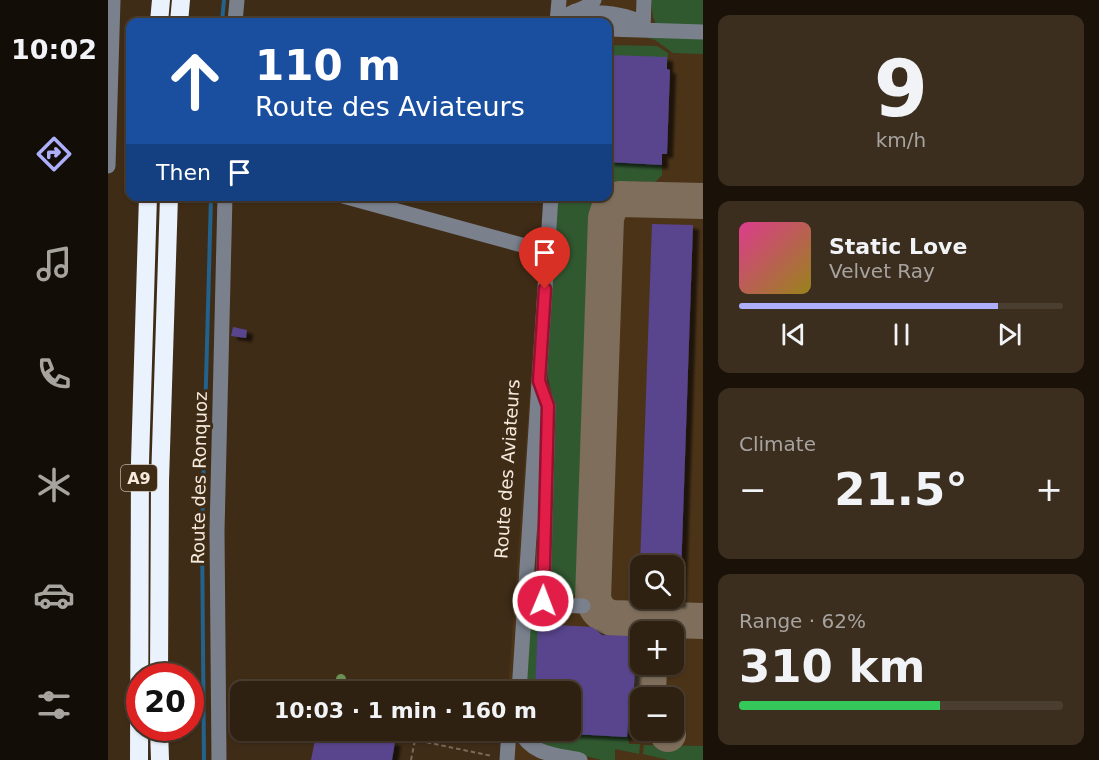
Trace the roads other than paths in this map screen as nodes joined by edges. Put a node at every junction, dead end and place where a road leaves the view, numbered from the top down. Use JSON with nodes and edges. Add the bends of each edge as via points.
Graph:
{"nodes":[{"id":1,"x":113,"y":0,"type":"edge"},
{"id":2,"x":161,"y":0,"type":"edge"},
{"id":3,"x":181,"y":0,"type":"edge"},
{"id":4,"x":237,"y":0,"type":"edge"},
{"id":5,"x":559,"y":0,"type":"edge"},
{"id":6,"x":594,"y":0,"type":"edge"},
{"id":7,"x":644,"y":0,"type":"edge"},
{"id":8,"x":575,"y":11,"type":"junction"},
{"id":9,"x":159,"y":18,"type":"edge"},
{"id":10,"x":179,"y":18,"type":"edge"},
{"id":11,"x":235,"y":18,"type":"edge"},
{"id":12,"x":559,"y":18,"type":"edge"},
{"id":13,"x":562,"y":18,"type":"edge"},
{"id":14,"x":643,"y":27,"type":"junction"},
{"id":15,"x":612,"y":29,"type":"edge"},
{"id":16,"x":703,"y":32,"type":"edge"},
{"id":17,"x":108,"y":166,"type":"edge"},
{"id":18,"x":148,"y":201,"type":"edge"},
{"id":19,"x":169,"y":201,"type":"edge"},
{"id":20,"x":225,"y":201,"type":"edge"},
{"id":21,"x":361,"y":201,"type":"edge"},
{"id":22,"x":543,"y":201,"type":"edge"},
{"id":23,"x":551,"y":201,"type":"edge"},
{"id":24,"x":540,"y":250,"type":"junction"},
{"id":25,"x":539,"y":381,"type":"junction"},
{"id":26,"x":583,"y":606,"type":"dead end"},
{"id":27,"x":159,"y":663,"type":"edge"},
{"id":28,"x":513,"y":681,"type":"edge"},
{"id":29,"x":520,"y":681,"type":"edge"},
{"id":30,"x":159,"y":741,"type":"edge"},
{"id":31,"x":509,"y":741,"type":"edge"},
{"id":32,"x":526,"y":741,"type":"edge"},
{"id":33,"x":492,"y":756,"type":"road end"},
{"id":34,"x":508,"y":757,"type":"edge"},
{"id":35,"x":140,"y":760,"type":"edge"},
{"id":36,"x":160,"y":760,"type":"edge"},
{"id":37,"x":219,"y":760,"type":"edge"},
{"id":38,"x":580,"y":760,"type":"edge"}],
"edges":[{"from":1,"to":17,"type":"street"},
{"from":2,"to":9,"type":"highway"},
{"from":3,"to":10,"type":"highway"},
{"from":4,"to":11,"type":"street"},
{"from":5,"to":12,"type":"street"},
{"from":6,"to":8,"type":"street"},
{"from":7,"to":14,"type":"street"},
{"from":8,"to":13,"type":"street"},
{"from":8,"to":14,"type":"street","via":[[633,18]]},
{"from":14,"to":15,"type":"street"},
{"from":14,"to":16,"type":"street"},
{"from":18,"to":35,"type":"highway","number":"A9","via":[[140,462]]},
{"from":19,"to":27,"type":"highway","number":"A9"},
{"from":20,"to":37,"type":"street","name":"Route des Ronquoz","via":[[217,531]]},
{"from":21,"to":24,"type":"street"},
{"from":22,"to":24,"type":"street","name":"Route des Aviateurs"},
{"from":23,"to":25,"type":"street","name":"Route des Aviateurs"},
{"from":24,"to":28,"type":"street","name":"Route des Aviateurs"},
{"from":25,"to":26,"type":"street","via":[[548,406],[543,601],[549,605]]},
{"from":25,"to":29,"type":"street","name":"Route des Aviateurs"},
{"from":30,"to":36,"type":"highway"},
{"from":31,"to":34,"type":"street"},
{"from":32,"to":38,"type":"street","via":[[538,751]]},
{"from":33,"to":34,"type":"street"}]}
